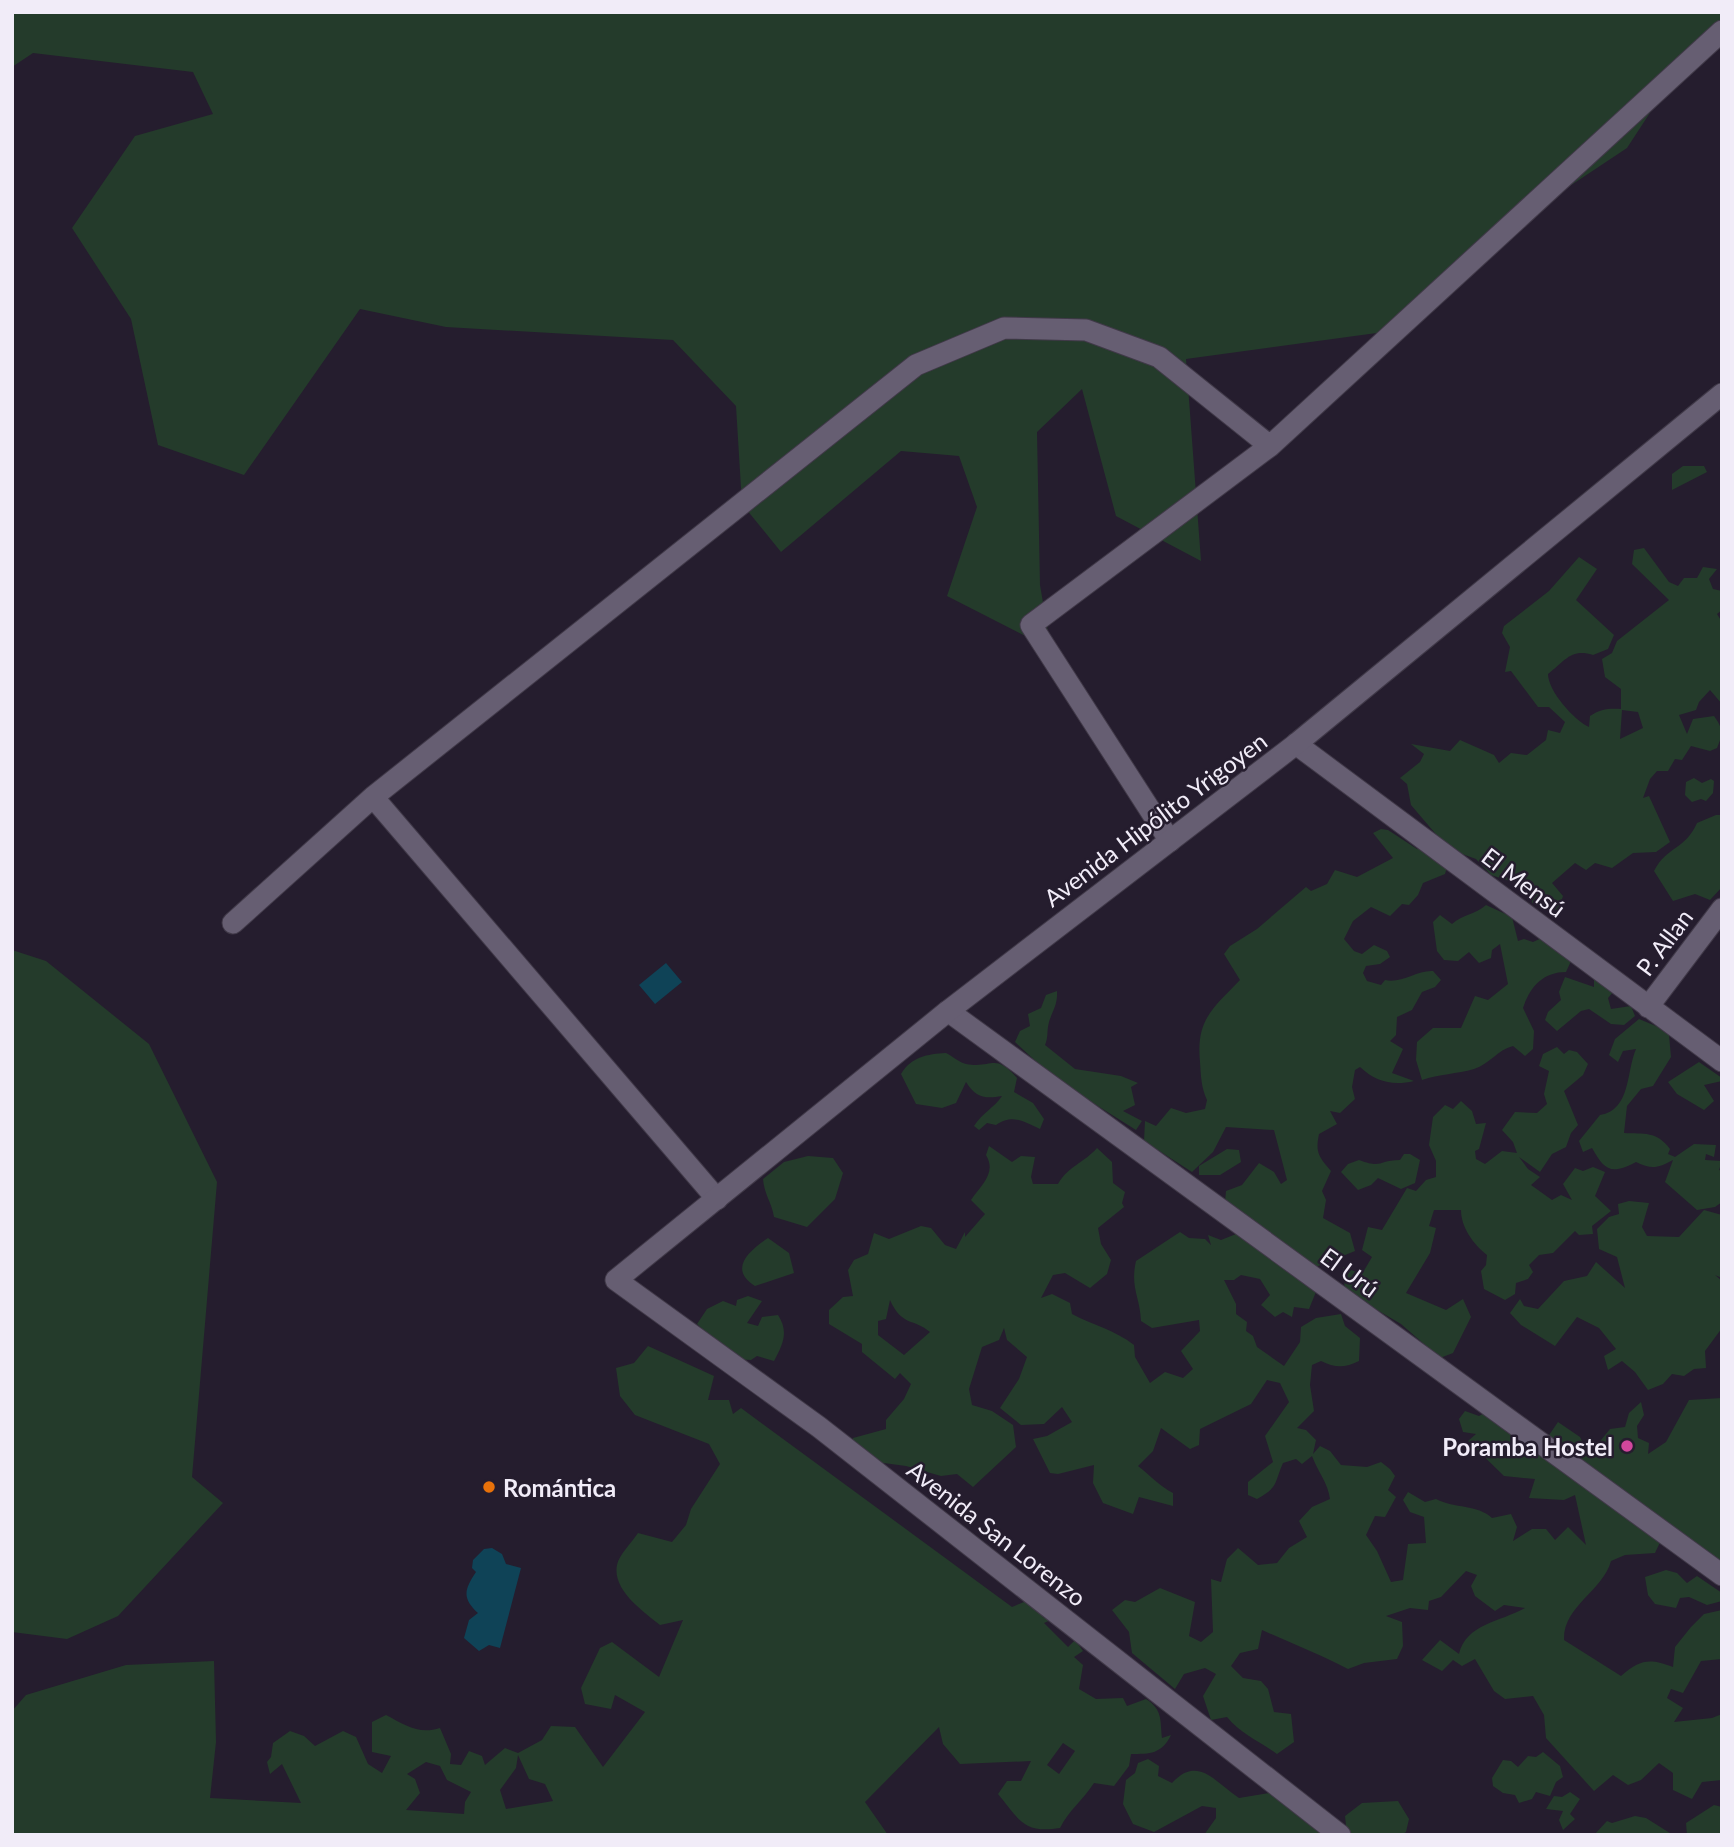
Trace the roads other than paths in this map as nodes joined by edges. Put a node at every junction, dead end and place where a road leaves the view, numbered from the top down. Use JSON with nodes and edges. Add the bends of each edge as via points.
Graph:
{"nodes":[{"id":1,"x":1722,"y":32,"type":"edge"},
{"id":2,"x":1722,"y":394,"type":"edge"},
{"id":3,"x":1270,"y":446,"type":"junction"},
{"id":4,"x":1296,"y":744,"type":"junction"},
{"id":5,"x":373,"y":797,"type":"junction"},
{"id":6,"x":1170,"y":841,"type":"junction"},
{"id":7,"x":1722,"y":909,"type":"edge"},
{"id":8,"x":233,"y":923,"type":"dead end"},
{"id":9,"x":1648,"y":1007,"type":"junction"},
{"id":10,"x":948,"y":1011,"type":"junction"},
{"id":11,"x":1722,"y":1061,"type":"edge"},
{"id":12,"x":717,"y":1199,"type":"junction"},
{"id":13,"x":616,"y":1280,"type":"joint"},
{"id":14,"x":1722,"y":1575,"type":"edge"},
{"id":15,"x":1329,"y":1832,"type":"edge"}],
"edges":[{"from":1,"to":3,"type":"street"},
{"from":2,"to":4,"type":"street","name":"Avenida Hipólito Yrigoyen"},
{"from":3,"to":5,"type":"street","via":[[1159,357],[1086,330],[1004,328],[916,365]]},
{"from":3,"to":6,"type":"street","via":[[1031,625]]},
{"from":4,"to":6,"type":"street","name":"Avenida Hipólito Yrigoyen"},
{"from":4,"to":9,"type":"street","name":"El Mensú"},
{"from":5,"to":8,"type":"street"},
{"from":5,"to":12,"type":"street"},
{"from":6,"to":10,"type":"street","name":"Avenida Hipólito Yrigoyen"},
{"from":7,"to":9,"type":"street","name":"P. Allan"},
{"from":9,"to":11,"type":"street","name":"El Mensú"},
{"from":10,"to":12,"type":"street","name":"Avenida Hipólito Yrigoyen"},
{"from":10,"to":14,"type":"street","name":"El Urú"},
{"from":12,"to":13,"type":"street","name":"Avenida Hipólito Yrigoyen"},
{"from":13,"to":15,"type":"street","name":"Avenida San Lorenzo","via":[[819,1427]]}]}
